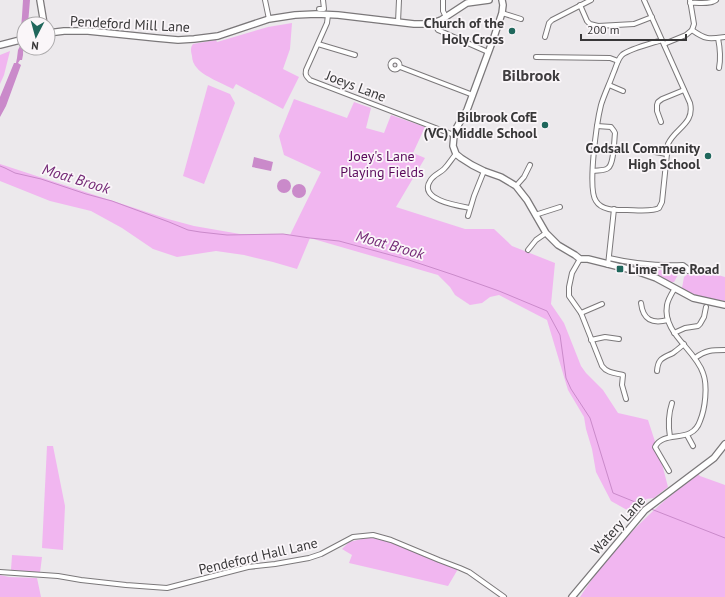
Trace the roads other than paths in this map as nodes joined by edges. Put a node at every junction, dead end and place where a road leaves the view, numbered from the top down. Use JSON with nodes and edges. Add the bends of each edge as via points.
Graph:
{"nodes":[{"id":1,"x":40,"y":0,"type":"edge"},
{"id":2,"x":265,"y":0,"type":"edge"},
{"id":3,"x":323,"y":0,"type":"edge"},
{"id":4,"x":399,"y":0,"type":"edge"},
{"id":5,"x":443,"y":0,"type":"edge"},
{"id":6,"x":489,"y":0,"type":"edge"},
{"id":7,"x":502,"y":0,"type":"edge"},
{"id":8,"x":591,"y":0,"type":"edge"},
{"id":9,"x":644,"y":0,"type":"edge"},
{"id":10,"x":716,"y":0,"type":"edge"},
{"id":11,"x":690,"y":1,"type":"edge"},
{"id":12,"x":580,"y":6,"type":"junction"},
{"id":13,"x":319,"y":9,"type":"dead end"},
{"id":14,"x":327,"y":11,"type":"junction"},
{"id":15,"x":502,"y":13,"type":"junction"},
{"id":16,"x":43,"y":16,"type":"edge"},
{"id":17,"x":446,"y":17,"type":"junction"},
{"id":18,"x":652,"y":17,"type":"junction"},
{"id":19,"x":269,"y":19,"type":"junction"},
{"id":20,"x":521,"y":19,"type":"dead end"},
{"id":21,"x":398,"y":22,"type":"junction"},
{"id":22,"x":434,"y":23,"type":"junction"},
{"id":23,"x":692,"y":30,"type":"junction"},
{"id":24,"x":56,"y":32,"type":"edge"},
{"id":25,"x":545,"y":37,"type":"dead end"},
{"id":26,"x":725,"y":37,"type":"edge"},
{"id":27,"x":718,"y":38,"type":"junction"},
{"id":28,"x":16,"y":41,"type":"edge"},
{"id":29,"x":663,"y":42,"type":"junction"},
{"id":30,"x":318,"y":44,"type":"junction"},
{"id":31,"x":0,"y":45,"type":"edge"},
{"id":32,"x":488,"y":52,"type":"junction"},
{"id":33,"x":355,"y":55,"type":"dead end"},
{"id":34,"x":536,"y":57,"type":"dead end"},
{"id":35,"x":618,"y":61,"type":"junction"},
{"id":36,"x":400,"y":66,"type":"dead end"},
{"id":37,"x":719,"y":68,"type":"dead end"},
{"id":38,"x":609,"y":85,"type":"junction"},
{"id":39,"x":684,"y":90,"type":"junction"},
{"id":40,"x":623,"y":91,"type":"dead end"},
{"id":41,"x":473,"y":95,"type":"junction"},
{"id":42,"x":660,"y":122,"type":"dead end"},
{"id":43,"x":597,"y":126,"type":"junction"},
{"id":44,"x":454,"y":135,"type":"junction"},
{"id":45,"x":655,"y":152,"type":"dead end"},
{"id":46,"x":456,"y":154,"type":"junction"},
{"id":47,"x":667,"y":154,"type":"junction"},
{"id":48,"x":530,"y":165,"type":"dead end"},
{"id":49,"x":484,"y":171,"type":"junction"},
{"id":50,"x":593,"y":171,"type":"junction"},
{"id":51,"x":516,"y":186,"type":"junction"},
{"id":52,"x":560,"y":207,"type":"dead end"},
{"id":53,"x":470,"y":208,"type":"junction"},
{"id":54,"x":614,"y":209,"type":"junction"},
{"id":55,"x":468,"y":216,"type":"dead end"},
{"id":56,"x":535,"y":216,"type":"junction"},
{"id":57,"x":546,"y":234,"type":"junction"},
{"id":58,"x":528,"y":250,"type":"dead end"},
{"id":59,"x":610,"y":258,"type":"junction"},
{"id":60,"x":580,"y":259,"type":"junction"},
{"id":61,"x":608,"y":265,"type":"junction"},
{"id":62,"x":688,"y":271,"type":"dead end"},
{"id":63,"x":674,"y":288,"type":"junction"},
{"id":64,"x":640,"y":303,"type":"dead end"},
{"id":65,"x":602,"y":304,"type":"dead end"},
{"id":66,"x":725,"y":305,"type":"edge"},
{"id":67,"x":706,"y":308,"type":"dead end"},
{"id":68,"x":581,"y":313,"type":"junction"},
{"id":69,"x":668,"y":320,"type":"junction"},
{"id":70,"x":674,"y":333,"type":"junction"},
{"id":71,"x":619,"y":339,"type":"dead end"},
{"id":72,"x":591,"y":340,"type":"junction"},
{"id":73,"x":684,"y":344,"type":"junction"},
{"id":74,"x":725,"y":350,"type":"edge"},
{"id":75,"x":695,"y":358,"type":"junction"},
{"id":76,"x":657,"y":371,"type":"dead end"},
{"id":77,"x":626,"y":399,"type":"dead end"},
{"id":78,"x":672,"y":403,"type":"dead end"},
{"id":79,"x":687,"y":435,"type":"junction"},
{"id":80,"x":670,"y":437,"type":"junction"},
{"id":81,"x":725,"y":444,"type":"edge"},
{"id":82,"x":693,"y":446,"type":"dead end"},
{"id":83,"x":669,"y":471,"type":"dead end"},
{"id":84,"x":0,"y":572,"type":"edge"},
{"id":85,"x":504,"y":597,"type":"edge"},
{"id":86,"x":572,"y":597,"type":"edge"}],
"edges":[{"from":1,"to":16,"type":"street"},
{"from":2,"to":19,"type":"street"},
{"from":3,"to":14,"type":"street"},
{"from":4,"to":21,"type":"street"},
{"from":5,"to":17,"type":"street"},
{"from":6,"to":17,"type":"street","name":"Pendeford Mill Lane","via":[[467,3]]},
{"from":7,"to":15,"type":"street"},
{"from":8,"to":12,"type":"street"},
{"from":9,"to":18,"type":"street"},
{"from":10,"to":11,"type":"street","via":[[710,3]]},
{"from":11,"to":23,"type":"street","via":[[694,24]]},
{"from":12,"to":18,"type":"street","via":[[588,22],[598,26],[634,24]]},
{"from":12,"to":25,"type":"street","via":[[550,21]]},
{"from":13,"to":14,"type":"street"},
{"from":14,"to":19,"type":"street","name":"Pendeford Mill Lane"},
{"from":14,"to":21,"type":"street","name":"Pendeford Mill Lane"},
{"from":14,"to":30,"type":"street","name":"Joeys Lane","via":[[326,23]]},
{"from":15,"to":20,"type":"street"},
{"from":15,"to":32,"type":"street"},
{"from":17,"to":22,"type":"street","name":"Pendeford Mill Lane"},
{"from":18,"to":29,"type":"street"},
{"from":19,"to":24,"type":"street","name":"Pendeford Mill Lane","via":[[218,36],[194,40],[88,31]]},
{"from":21,"to":22,"type":"street","name":"Pendeford Mill Lane"},
{"from":22,"to":32,"type":"street","via":[[438,30]]},
{"from":23,"to":27,"type":"street","via":[[705,38]]},
{"from":23,"to":29,"type":"street","via":[[686,35]]},
{"from":26,"to":27,"type":"street"},
{"from":27,"to":37,"type":"street"},
{"from":28,"to":31,"type":"street"},
{"from":29,"to":35,"type":"street","via":[[633,50]]},
{"from":29,"to":39,"type":"street"},
{"from":30,"to":33,"type":"street"},
{"from":30,"to":44,"type":"street","name":"Joeys Lane","via":[[306,70],[310,80]]},
{"from":32,"to":41,"type":"street"},
{"from":34,"to":35,"type":"street","via":[[610,58]]},
{"from":35,"to":38,"type":"street"},
{"from":36,"to":41,"type":"street"},
{"from":38,"to":40,"type":"street"},
{"from":38,"to":43,"type":"street","via":[[601,105]]},
{"from":39,"to":42,"type":"street","via":[[658,102]]},
{"from":39,"to":47,"type":"street","via":[[691,105],[690,115],[687,123],[670,140]]},
{"from":41,"to":44,"type":"street"},
{"from":43,"to":50,"type":"street"},
{"from":43,"to":50,"type":"street","via":[[612,128],[615,133],[612,163],[609,168]]},
{"from":44,"to":46,"type":"street","via":[[453,146]]},
{"from":45,"to":47,"type":"street"},
{"from":46,"to":49,"type":"street"},
{"from":46,"to":53,"type":"street","via":[[446,168],[430,181],[429,191],[432,196],[445,202]]},
{"from":47,"to":54,"type":"street","via":[[662,202],[659,208]]},
{"from":48,"to":51,"type":"street"},
{"from":49,"to":51,"type":"street"},
{"from":49,"to":53,"type":"street"},
{"from":50,"to":54,"type":"street","via":[[595,200],[602,207]]},
{"from":51,"to":56,"type":"street"},
{"from":52,"to":56,"type":"street"},
{"from":53,"to":55,"type":"street"},
{"from":54,"to":59,"type":"street"},
{"from":56,"to":57,"type":"street"},
{"from":57,"to":58,"type":"street","via":[[536,240]]},
{"from":57,"to":60,"type":"street"},
{"from":59,"to":61,"type":"street"},
{"from":59,"to":62,"type":"street","via":[[650,265],[683,265]]},
{"from":60,"to":61,"type":"street"},
{"from":60,"to":68,"type":"street","via":[[572,273],[568,291],[570,299]]},
{"from":61,"to":63,"type":"street","via":[[643,273]]},
{"from":63,"to":66,"type":"street","via":[[693,298]]},
{"from":63,"to":69,"type":"street","via":[[668,303]]},
{"from":64,"to":69,"type":"street","via":[[641,310],[648,319],[656,322]]},
{"from":65,"to":68,"type":"street"},
{"from":67,"to":70,"type":"street","via":[[703,320],[698,326]]},
{"from":68,"to":72,"type":"street"},
{"from":69,"to":70,"type":"street"},
{"from":70,"to":73,"type":"street"},
{"from":71,"to":72,"type":"street","via":[[605,336]]},
{"from":72,"to":77,"type":"street","via":[[604,368],[623,375],[622,385]]},
{"from":73,"to":75,"type":"street"},
{"from":73,"to":76,"type":"street","via":[[662,359]]},
{"from":74,"to":75,"type":"street","via":[[708,351]]},
{"from":75,"to":79,"type":"street","via":[[703,372],[706,390],[699,424]]},
{"from":78,"to":80,"type":"street","via":[[668,421]]},
{"from":79,"to":80,"type":"street"},
{"from":79,"to":82,"type":"street"},
{"from":80,"to":83,"type":"street","via":[[655,447]]},
{"from":81,"to":86,"type":"street","name":"Watery Lane","via":[[714,458],[645,510]]},
{"from":84,"to":85,"type":"street","name":"Pendeford Hall Lane","via":[[167,588],[248,567],[309,558],[353,537],[373,535],[469,572]]}]}
